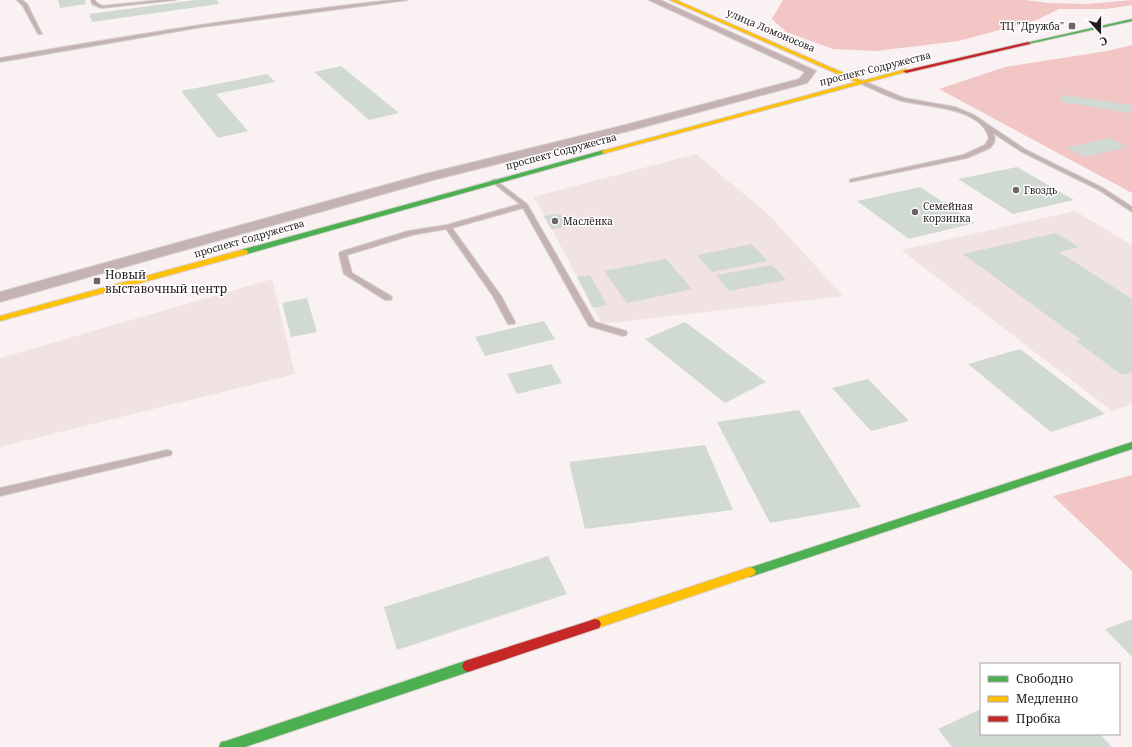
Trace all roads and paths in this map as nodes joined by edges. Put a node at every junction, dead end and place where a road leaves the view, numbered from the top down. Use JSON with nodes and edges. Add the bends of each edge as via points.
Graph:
{"nodes":[{"id":1,"x":19,"y":0,"type":"edge"},
{"id":2,"x":93,"y":0,"type":"edge"},
{"id":3,"x":174,"y":0,"type":"edge"},
{"id":4,"x":406,"y":0,"type":"edge"},
{"id":5,"x":653,"y":0,"type":"edge"},
{"id":6,"x":672,"y":0,"type":"edge"},
{"id":7,"x":1132,"y":20,"type":"edge"},
{"id":8,"x":40,"y":33,"type":"dead end"},
{"id":9,"x":0,"y":60,"type":"edge"},
{"id":10,"x":861,"y":82,"type":"junction"},
{"id":11,"x":984,"y":123,"type":"junction"},
{"id":12,"x":494,"y":181,"type":"junction"},
{"id":13,"x":852,"y":181,"type":"dead end"},
{"id":14,"x":525,"y":205,"type":"junction"},
{"id":15,"x":1132,"y":210,"type":"edge"},
{"id":16,"x":448,"y":227,"type":"junction"},
{"id":17,"x":0,"y":296,"type":"edge"},
{"id":18,"x":388,"y":298,"type":"dead end"},
{"id":19,"x":0,"y":319,"type":"edge"},
{"id":20,"x":511,"y":322,"type":"dead end"},
{"id":21,"x":623,"y":333,"type":"dead end"},
{"id":22,"x":1132,"y":445,"type":"edge"},
{"id":23,"x":167,"y":453,"type":"dead end"},
{"id":24,"x":0,"y":492,"type":"edge"},
{"id":25,"x":226,"y":747,"type":"edge"}],
"edges":[{"from":1,"to":8,"type":"lane"},
{"from":2,"to":3,"type":"lane","via":[[101,6]]},
{"from":4,"to":9,"type":"lane","via":[[288,13],[118,38]]},
{"from":5,"to":17,"type":"street","via":[[811,70],[803,82],[429,177]]},
{"from":6,"to":10,"type":"main road","name":"улица Ломоносова"},
{"from":7,"to":10,"type":"main road","name":"проспект Содружества"},
{"from":10,"to":11,"type":"lane","via":[[903,99],[955,109]]},
{"from":10,"to":12,"type":"main road","name":"проспект Содружества"},
{"from":11,"to":13,"type":"lane","via":[[992,133],[993,139],[990,145],[975,153]]},
{"from":11,"to":15,"type":"lane","via":[[1024,151],[1102,189]]},
{"from":12,"to":14,"type":"lane"},
{"from":12,"to":19,"type":"main road","name":"проспект Содружества"},
{"from":14,"to":16,"type":"lane"},
{"from":14,"to":21,"type":"lane","via":[[592,324]]},
{"from":16,"to":18,"type":"lane","via":[[411,233],[342,254],[348,274]]},
{"from":16,"to":20,"type":"lane","via":[[497,296]]},
{"from":22,"to":25,"type":"main road"},
{"from":23,"to":24,"type":"lane"}]}
